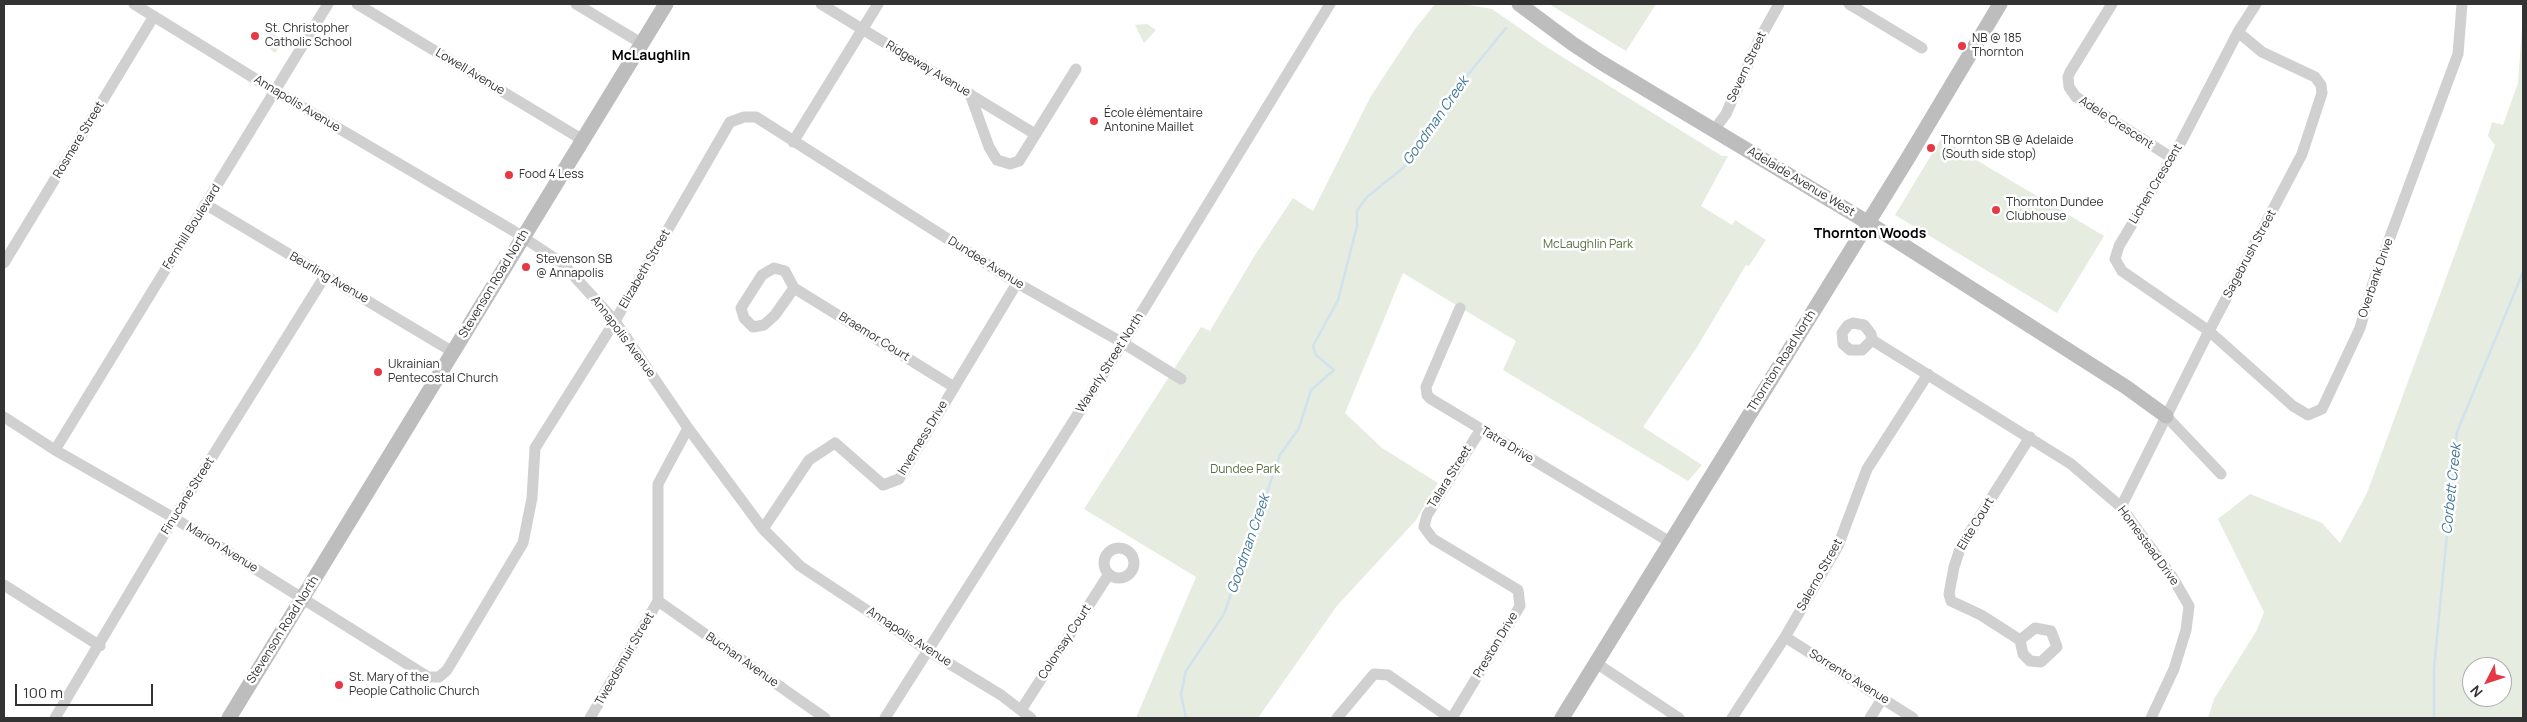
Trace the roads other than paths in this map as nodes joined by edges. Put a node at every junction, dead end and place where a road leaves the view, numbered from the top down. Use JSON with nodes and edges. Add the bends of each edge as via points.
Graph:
{"nodes":[{"id":1,"x":134,"y":4,"type":"edge"},
{"id":2,"x":328,"y":4,"type":"edge"},
{"id":3,"x":357,"y":4,"type":"edge"},
{"id":4,"x":576,"y":4,"type":"edge"},
{"id":5,"x":666,"y":4,"type":"edge"},
{"id":6,"x":821,"y":4,"type":"edge"},
{"id":7,"x":878,"y":4,"type":"edge"},
{"id":8,"x":1330,"y":4,"type":"edge"},
{"id":9,"x":1519,"y":4,"type":"edge"},
{"id":10,"x":1779,"y":4,"type":"edge"},
{"id":11,"x":1849,"y":4,"type":"edge"},
{"id":12,"x":2000,"y":4,"type":"edge"},
{"id":13,"x":2112,"y":4,"type":"edge"},
{"id":14,"x":2256,"y":4,"type":"edge"},
{"id":15,"x":2462,"y":4,"type":"edge"},
{"id":16,"x":154,"y":16,"type":"junction"},
{"id":17,"x":862,"y":30,"type":"junction"},
{"id":18,"x":2238,"y":32,"type":"junction"},
{"id":19,"x":641,"y":43,"type":"junction"},
{"id":20,"x":1922,"y":48,"type":"dead end"},
{"id":21,"x":1076,"y":69,"type":"dead end"},
{"id":22,"x":275,"y":91,"type":"junction"},
{"id":23,"x":970,"y":94,"type":"junction"},
{"id":24,"x":1714,"y":130,"type":"junction"},
{"id":25,"x":1035,"y":134,"type":"junction"},
{"id":26,"x":582,"y":140,"type":"junction"},
{"id":27,"x":793,"y":142,"type":"junction"},
{"id":28,"x":2172,"y":158,"type":"junction"},
{"id":29,"x":205,"y":204,"type":"junction"},
{"id":30,"x":1868,"y":222,"type":"junction"},
{"id":31,"x":523,"y":237,"type":"junction"},
{"id":32,"x":4,"y":263,"type":"edge"},
{"id":33,"x":325,"y":276,"type":"junction"},
{"id":34,"x":1017,"y":283,"type":"junction"},
{"id":35,"x":794,"y":288,"type":"junction"},
{"id":36,"x":1460,"y":308,"type":"dead end"},
{"id":37,"x":615,"y":321,"type":"junction"},
{"id":38,"x":2209,"y":331,"type":"junction"},
{"id":39,"x":1872,"y":340,"type":"dead end"},
{"id":40,"x":1123,"y":343,"type":"junction"},
{"id":41,"x":453,"y":352,"type":"junction"},
{"id":42,"x":1928,"y":374,"type":"junction"},
{"id":43,"x":1182,"y":379,"type":"dead end"},
{"id":44,"x":954,"y":387,"type":"junction"},
{"id":45,"x":2166,"y":416,"type":"junction"},
{"id":46,"x":4,"y":417,"type":"edge"},
{"id":47,"x":688,"y":428,"type":"junction"},
{"id":48,"x":1480,"y":429,"type":"junction"},
{"id":49,"x":2030,"y":437,"type":"junction"},
{"id":50,"x":55,"y":450,"type":"junction"},
{"id":51,"x":2221,"y":474,"type":"dead end"},
{"id":52,"x":2121,"y":507,"type":"junction"},
{"id":53,"x":174,"y":518,"type":"junction"},
{"id":54,"x":1424,"y":528,"type":"joint"},
{"id":55,"x":763,"y":529,"type":"junction"},
{"id":56,"x":1670,"y":542,"type":"junction"},
{"id":57,"x":1109,"y":574,"type":"dead end"},
{"id":58,"x":4,"y":585,"type":"edge"},
{"id":59,"x":303,"y":599,"type":"junction"},
{"id":60,"x":658,"y":601,"type":"junction"},
{"id":61,"x":1785,"y":636,"type":"junction"},
{"id":62,"x":2020,"y":640,"type":"dead end"},
{"id":63,"x":100,"y":646,"type":"junction"},
{"id":64,"x":927,"y":650,"type":"junction"},
{"id":65,"x":1596,"y":663,"type":"junction"},
{"id":66,"x":439,"y":677,"type":"joint"},
{"id":67,"x":1882,"y":699,"type":"junction"},
{"id":68,"x":1021,"y":710,"type":"junction"},
{"id":69,"x":55,"y":718,"type":"edge"},
{"id":70,"x":229,"y":718,"type":"edge"},
{"id":71,"x":590,"y":718,"type":"edge"},
{"id":72,"x":825,"y":718,"type":"edge"},
{"id":73,"x":885,"y":718,"type":"edge"},
{"id":74,"x":1031,"y":718,"type":"edge"},
{"id":75,"x":1337,"y":718,"type":"edge"},
{"id":76,"x":1451,"y":718,"type":"edge"},
{"id":77,"x":1562,"y":718,"type":"edge"},
{"id":78,"x":1679,"y":718,"type":"edge"},
{"id":79,"x":1732,"y":718,"type":"edge"},
{"id":80,"x":1870,"y":718,"type":"edge"},
{"id":81,"x":1913,"y":718,"type":"edge"},
{"id":82,"x":2151,"y":718,"type":"edge"}],
"edges":[{"from":1,"to":16,"type":"street","name":"Annapolis Avenue"},
{"from":2,"to":22,"type":"street","name":"Fernhill Boulevard"},
{"from":3,"to":26,"type":"street","name":"Lowell Avenue"},
{"from":4,"to":19,"type":"street"},
{"from":5,"to":19,"type":"main road","name":"Stevenson Road North"},
{"from":6,"to":17,"type":"street","name":"Ridgeway Avenue"},
{"from":7,"to":17,"type":"street"},
{"from":8,"to":40,"type":"street","name":"Waverly Street North"},
{"from":9,"to":24,"type":"main road","name":"Adelaide Avenue West","via":[[1572,44]]},
{"from":10,"to":24,"type":"street","name":"Severn Street","via":[[1726,114]]},
{"from":11,"to":20,"type":"street"},
{"from":12,"to":30,"type":"main road","name":"Thornton Road North"},
{"from":13,"to":28,"type":"street","name":"Adele Crescent","via":[[2070,72],[2069,87],[2076,97]]},
{"from":14,"to":18,"type":"street","name":"Lichen Crescent"},
{"from":15,"to":38,"type":"street","name":"Overbank Drive","via":[[2458,54],[2372,283],[2360,328],[2322,409],[2308,415],[2302,413]]},
{"from":16,"to":22,"type":"street","name":"Annapolis Avenue"},
{"from":16,"to":32,"type":"street","name":"Rosmere Street"},
{"from":17,"to":23,"type":"street","name":"Ridgeway Avenue"},
{"from":17,"to":27,"type":"street"},
{"from":18,"to":28,"type":"street","name":"Lichen Crescent"},
{"from":18,"to":38,"type":"street","name":"Sagebrush Street","via":[[2262,52],[2315,77],[2322,93],[2302,154]]},
{"from":19,"to":26,"type":"main road","name":"Stevenson Road North"},
{"from":21,"to":25,"type":"street"},
{"from":22,"to":29,"type":"street","name":"Fernhill Boulevard"},
{"from":22,"to":31,"type":"street","name":"Annapolis Avenue"},
{"from":23,"to":25,"type":"street","name":"Ridgeway Avenue"},
{"from":23,"to":25,"type":"street","via":[[997,160],[1010,164],[1018,161]]},
{"from":24,"to":30,"type":"main road","name":"Adelaide Avenue West"},
{"from":26,"to":31,"type":"main road","name":"Stevenson Road North"},
{"from":27,"to":34,"type":"street","name":"Dundee Avenue"},
{"from":27,"to":37,"type":"street","name":"Elizabeth Street","via":[[756,117],[730,122]]},
{"from":28,"to":38,"type":"street","name":"Lichen Crescent","via":[[2119,246],[2115,259],[2122,271]]},
{"from":29,"to":33,"type":"street","name":"Beurling Avenue"},
{"from":29,"to":50,"type":"street","name":"Fernhill Boulevard"},
{"from":30,"to":45,"type":"main road","name":"Adelaide Avenue West"},
{"from":30,"to":56,"type":"main road","name":"Thornton Road North"},
{"from":31,"to":37,"type":"street","name":"Annapolis Avenue","via":[[562,264]]},
{"from":31,"to":41,"type":"main road","name":"Stevenson Road North"},
{"from":33,"to":41,"type":"street","name":"Beurling Avenue"},
{"from":33,"to":53,"type":"street","name":"Finucane Street"},
{"from":34,"to":40,"type":"street","name":"Dundee Avenue"},
{"from":34,"to":44,"type":"street","name":"Inverness Drive"},
{"from":35,"to":35,"type":"street","name":"Braemor Court","via":[[785,271],[774,268],[762,275],[741,308],[744,318],[753,327],[764,325]]},
{"from":35,"to":44,"type":"street","name":"Braemor Court"},
{"from":36,"to":48,"type":"street","name":"Tatra Drive","via":[[1426,391],[1431,399]]},
{"from":37,"to":47,"type":"street","name":"Annapolis Avenue"},
{"from":37,"to":66,"type":"street","name":"Elizabeth Street","via":[[535,448],[532,498],[523,543],[447,670]]},
{"from":38,"to":45,"type":"street","name":"Sagebrush Street"},
{"from":39,"to":42,"type":"street","name":"Homestead Drive"},
{"from":40,"to":43,"type":"street","name":"Dundee Avenue"},
{"from":40,"to":64,"type":"street","name":"Waverly Street North"},
{"from":41,"to":59,"type":"main road","name":"Stevenson Road North"},
{"from":42,"to":49,"type":"street","name":"Homestead Drive"},
{"from":42,"to":61,"type":"street","name":"Salerno Street","via":[[1867,470],[1838,546]]},
{"from":44,"to":55,"type":"street","name":"Inverness Drive","via":[[898,479],[883,485],[834,443],[810,460]]},
{"from":45,"to":51,"type":"street","name":"Adelaide Avenue West"},
{"from":45,"to":52,"type":"street","name":"Sagebrush Street"},
{"from":46,"to":50,"type":"street","name":"Marion Avenue"},
{"from":47,"to":55,"type":"street","name":"Annapolis Avenue"},
{"from":47,"to":60,"type":"street","name":"Tweedsmuir Street","via":[[658,484]]},
{"from":48,"to":54,"type":"street","name":"Talara Street","via":[[1427,515]]},
{"from":48,"to":56,"type":"street","name":"Tatra Drive"},
{"from":49,"to":52,"type":"street","name":"Homestead Drive","via":[[2089,477]]},
{"from":49,"to":62,"type":"street","name":"Elite Court","via":[[1962,546],[1949,594],[1951,601],[1981,615]]},
{"from":50,"to":53,"type":"street","name":"Marion Avenue"},
{"from":52,"to":82,"type":"street","name":"Homestead Drive","via":[[2173,578],[2189,606],[2186,630],[2174,669]]},
{"from":53,"to":59,"type":"street","name":"Marion Avenue"},
{"from":53,"to":63,"type":"street","name":"Finucane Street"},
{"from":54,"to":76,"type":"street","name":"Preston Drive","via":[[1433,539],[1518,590],[1520,606]]},
{"from":55,"to":64,"type":"street","name":"Annapolis Avenue","via":[[800,566]]},
{"from":56,"to":65,"type":"main road","name":"Thornton Road North"},
{"from":57,"to":68,"type":"street","name":"Colonsay Court"},
{"from":58,"to":63,"type":"street"},
{"from":59,"to":66,"type":"street","name":"Marion Avenue","via":[[428,677]]},
{"from":59,"to":70,"type":"main road","name":"Stevenson Road North"},
{"from":60,"to":71,"type":"street","name":"Tweedsmuir Street"},
{"from":60,"to":72,"type":"street","name":"Buchan Avenue"},
{"from":61,"to":67,"type":"street","name":"Sorrento Avenue"},
{"from":61,"to":79,"type":"street","name":"Salerno Street"},
{"from":63,"to":69,"type":"street","name":"Finucane Street"},
{"from":64,"to":68,"type":"street","name":"Annapolis Avenue","via":[[1001,694]]},
{"from":64,"to":73,"type":"street","name":"Waverly Street North"},
{"from":65,"to":77,"type":"main road","name":"Thornton Road North"},
{"from":65,"to":78,"type":"street"},
{"from":67,"to":80,"type":"street"},
{"from":67,"to":81,"type":"street","name":"Sorrento Avenue"},
{"from":68,"to":74,"type":"street","name":"Annapolis Avenue"},
{"from":75,"to":76,"type":"street","via":[[1374,674],[1388,675]]}]}
